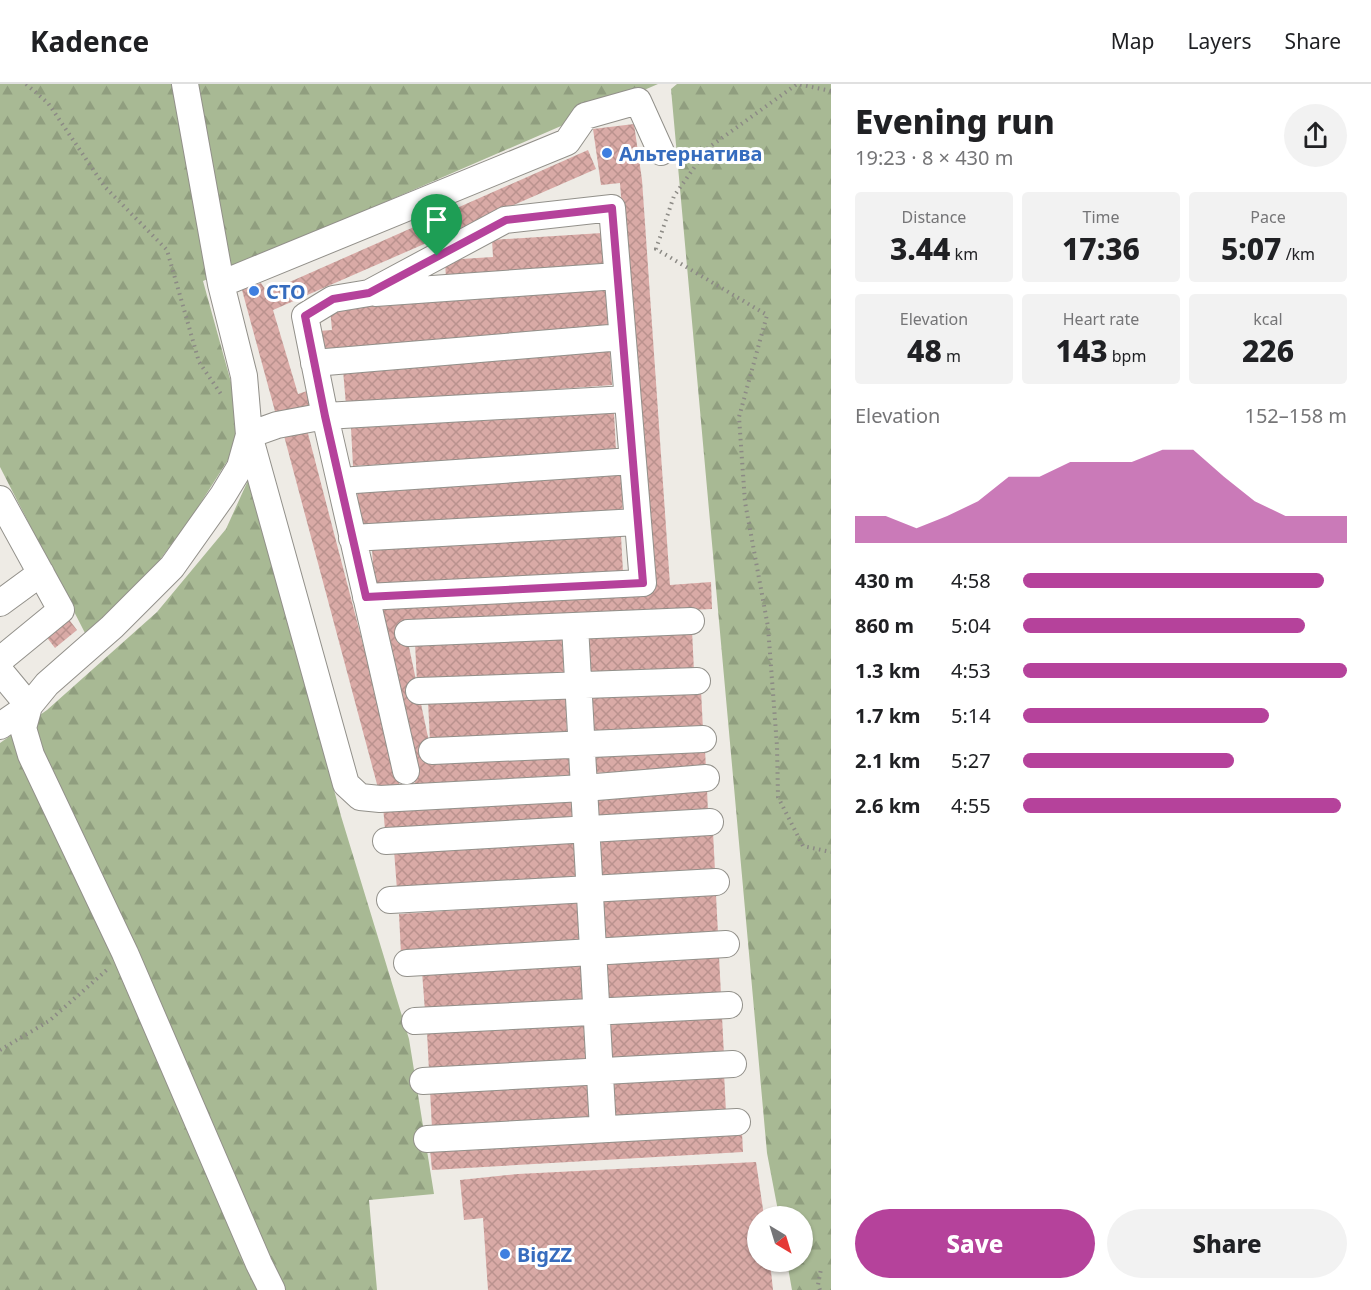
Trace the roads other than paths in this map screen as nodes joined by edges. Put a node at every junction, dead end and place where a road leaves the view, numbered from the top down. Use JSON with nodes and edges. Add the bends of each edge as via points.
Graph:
{"nodes":[{"id":1,"x":185,"y":84,"type":"edge"},
{"id":2,"x":661,"y":152,"type":"dead end"},
{"id":3,"x":617,"y":276,"type":"junction"},
{"id":4,"x":221,"y":284,"type":"junction"},
{"id":5,"x":369,"y":293,"type":"junction"},
{"id":6,"x":622,"y":337,"type":"junction"},
{"id":7,"x":314,"y":363,"type":"junction"},
{"id":8,"x":627,"y":399,"type":"junction"},
{"id":9,"x":325,"y":416,"type":"junction"},
{"id":10,"x":249,"y":435,"type":"junction"},
{"id":11,"x":632,"y":461,"type":"junction"},
{"id":12,"x":339,"y":482,"type":"junction"},
{"id":13,"x":0,"y":499,"type":"edge"},
{"id":14,"x":638,"y":522,"type":"junction"},
{"id":15,"x":352,"y":538,"type":"junction"},
{"id":16,"x":40,"y":573,"type":"junction"},
{"id":17,"x":366,"y":597,"type":"junction"},
{"id":18,"x":0,"y":603,"type":"edge"},
{"id":19,"x":691,"y":621,"type":"dead end"},
{"id":20,"x":575,"y":626,"type":"junction"},
{"id":21,"x":408,"y":633,"type":"dead end"},
{"id":22,"x":0,"y":660,"type":"edge"},
{"id":23,"x":0,"y":671,"type":"edge"},
{"id":24,"x":697,"y":681,"type":"dead end"},
{"id":25,"x":578,"y":685,"type":"junction"},
{"id":26,"x":418,"y":691,"type":"dead end"},
{"id":27,"x":29,"y":706,"type":"junction"},
{"id":28,"x":0,"y":726,"type":"edge"},
{"id":29,"x":703,"y":739,"type":"dead end"},
{"id":30,"x":582,"y":744,"type":"junction"},
{"id":31,"x":432,"y":751,"type":"dead end"},
{"id":32,"x":406,"y":771,"type":"dead end"},
{"id":33,"x":706,"y":778,"type":"dead end"},
{"id":34,"x":584,"y":788,"type":"junction"},
{"id":35,"x":710,"y":822,"type":"dead end"},
{"id":36,"x":586,"y":829,"type":"junction"},
{"id":37,"x":386,"y":841,"type":"dead end"},
{"id":38,"x":716,"y":882,"type":"dead end"},
{"id":39,"x":590,"y":889,"type":"junction"},
{"id":40,"x":390,"y":900,"type":"dead end"},
{"id":41,"x":726,"y":944,"type":"dead end"},
{"id":42,"x":593,"y":952,"type":"junction"},
{"id":43,"x":407,"y":963,"type":"dead end"},
{"id":44,"x":729,"y":1005,"type":"dead end"},
{"id":45,"x":597,"y":1011,"type":"junction"},
{"id":46,"x":415,"y":1021,"type":"dead end"},
{"id":47,"x":733,"y":1064,"type":"dead end"},
{"id":48,"x":600,"y":1071,"type":"junction"},
{"id":49,"x":423,"y":1081,"type":"dead end"},
{"id":50,"x":737,"y":1122,"type":"dead end"},
{"id":51,"x":603,"y":1129,"type":"junction"},
{"id":52,"x":427,"y":1139,"type":"dead end"},
{"id":53,"x":272,"y":1290,"type":"edge"}],
"edges":[{"from":1,"to":4,"type":"street"},
{"from":2,"to":4,"type":"street","via":[[638,101],[585,116],[567,142]]},
{"from":3,"to":5,"type":"street"},
{"from":3,"to":5,"type":"street","via":[[612,208],[506,220]]},
{"from":3,"to":6,"type":"street"},
{"from":4,"to":10,"type":"street","via":[[244,376]]},
{"from":5,"to":7,"type":"street","via":[[333,299],[305,316]]},
{"from":6,"to":7,"type":"street"},
{"from":6,"to":8,"type":"street"},
{"from":7,"to":9,"type":"street"},
{"from":8,"to":9,"type":"street"},
{"from":8,"to":11,"type":"street"},
{"from":9,"to":10,"type":"street"},
{"from":9,"to":12,"type":"street"},
{"from":10,"to":27,"type":"street","via":[[240,467],[172,567],[47,684]]},
{"from":10,"to":34,"type":"street","via":[[346,784],[360,797],[380,799]]},
{"from":11,"to":12,"type":"street"},
{"from":11,"to":14,"type":"street"},
{"from":12,"to":15,"type":"street"},
{"from":13,"to":16,"type":"street"},
{"from":14,"to":15,"type":"street"},
{"from":14,"to":17,"type":"street","via":[[643,583]]},
{"from":15,"to":17,"type":"street"},
{"from":16,"to":18,"type":"street"},
{"from":16,"to":22,"type":"street","via":[[61,610]]},
{"from":17,"to":32,"type":"street"},
{"from":19,"to":20,"type":"street"},
{"from":20,"to":21,"type":"street"},
{"from":20,"to":25,"type":"street"},
{"from":23,"to":27,"type":"street"},
{"from":24,"to":25,"type":"street"},
{"from":25,"to":26,"type":"street"},
{"from":25,"to":30,"type":"street"},
{"from":27,"to":28,"type":"street"},
{"from":27,"to":53,"type":"street","via":[[24,728],[32,755],[125,953]]},
{"from":29,"to":30,"type":"street"},
{"from":30,"to":31,"type":"street"},
{"from":30,"to":34,"type":"street"},
{"from":33,"to":34,"type":"street"},
{"from":34,"to":36,"type":"street"},
{"from":35,"to":36,"type":"street"},
{"from":36,"to":37,"type":"street"},
{"from":36,"to":39,"type":"street"},
{"from":38,"to":39,"type":"street"},
{"from":39,"to":40,"type":"street"},
{"from":39,"to":42,"type":"street"},
{"from":41,"to":42,"type":"street"},
{"from":42,"to":43,"type":"street"},
{"from":42,"to":45,"type":"street"},
{"from":44,"to":45,"type":"street"},
{"from":45,"to":46,"type":"street"},
{"from":45,"to":48,"type":"street"},
{"from":47,"to":48,"type":"street"},
{"from":48,"to":49,"type":"street"},
{"from":48,"to":51,"type":"street"},
{"from":50,"to":51,"type":"street"},
{"from":51,"to":52,"type":"street"}]}
